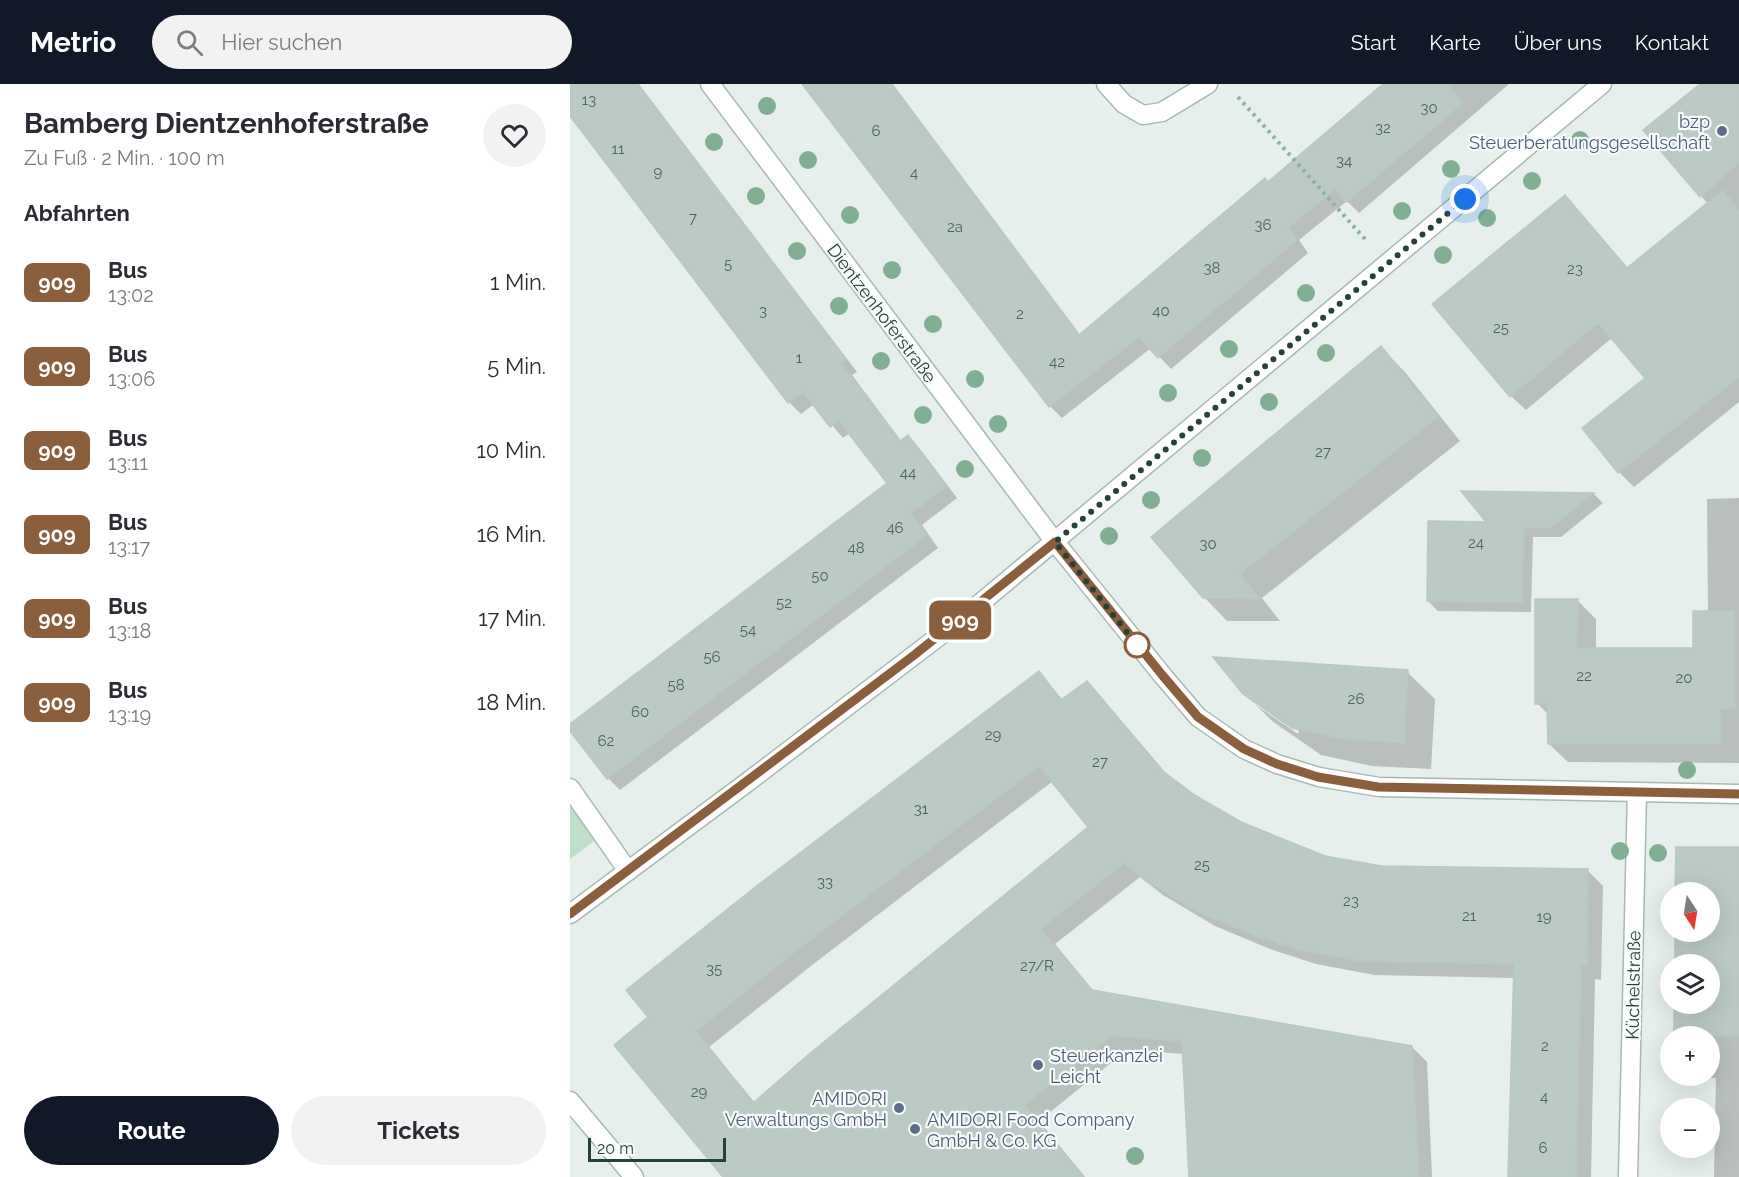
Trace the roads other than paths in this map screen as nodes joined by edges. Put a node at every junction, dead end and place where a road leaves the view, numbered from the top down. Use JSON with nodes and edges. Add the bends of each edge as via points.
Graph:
{"nodes":[{"id":1,"x":710,"y":84,"type":"edge"},
{"id":2,"x":1106,"y":84,"type":"edge"},
{"id":3,"x":1208,"y":84,"type":"edge"},
{"id":4,"x":1602,"y":84,"type":"edge"},
{"id":5,"x":1055,"y":542,"type":"junction"},
{"id":6,"x":570,"y":788,"type":"edge"},
{"id":7,"x":1637,"y":792,"type":"junction"},
{"id":8,"x":1739,"y":794,"type":"edge"},
{"id":9,"x":628,"y":871,"type":"junction"},
{"id":10,"x":570,"y":914,"type":"edge"},
{"id":11,"x":570,"y":1101,"type":"edge"},
{"id":12,"x":634,"y":1177,"type":"edge"},
{"id":13,"x":1628,"y":1177,"type":"edge"}],
"edges":[{"from":1,"to":5,"type":"street","name":"Dientzenhoferstraße"},
{"from":2,"to":3,"type":"street","via":[[1124,104],[1143,115],[1162,112]]},
{"from":4,"to":5,"type":"street"},
{"from":5,"to":7,"type":"street","name":"Dientzenhoferstraße","via":[[1198,717],[1244,749],[1277,764],[1318,777],[1378,787]]},
{"from":5,"to":9,"type":"street","via":[[913,656]]},
{"from":6,"to":9,"type":"street"},
{"from":7,"to":8,"type":"street","name":"Dientzenhoferstraße"},
{"from":7,"to":13,"type":"street","name":"Küchelstraße"},
{"from":9,"to":10,"type":"street"},
{"from":11,"to":12,"type":"street"}]}
